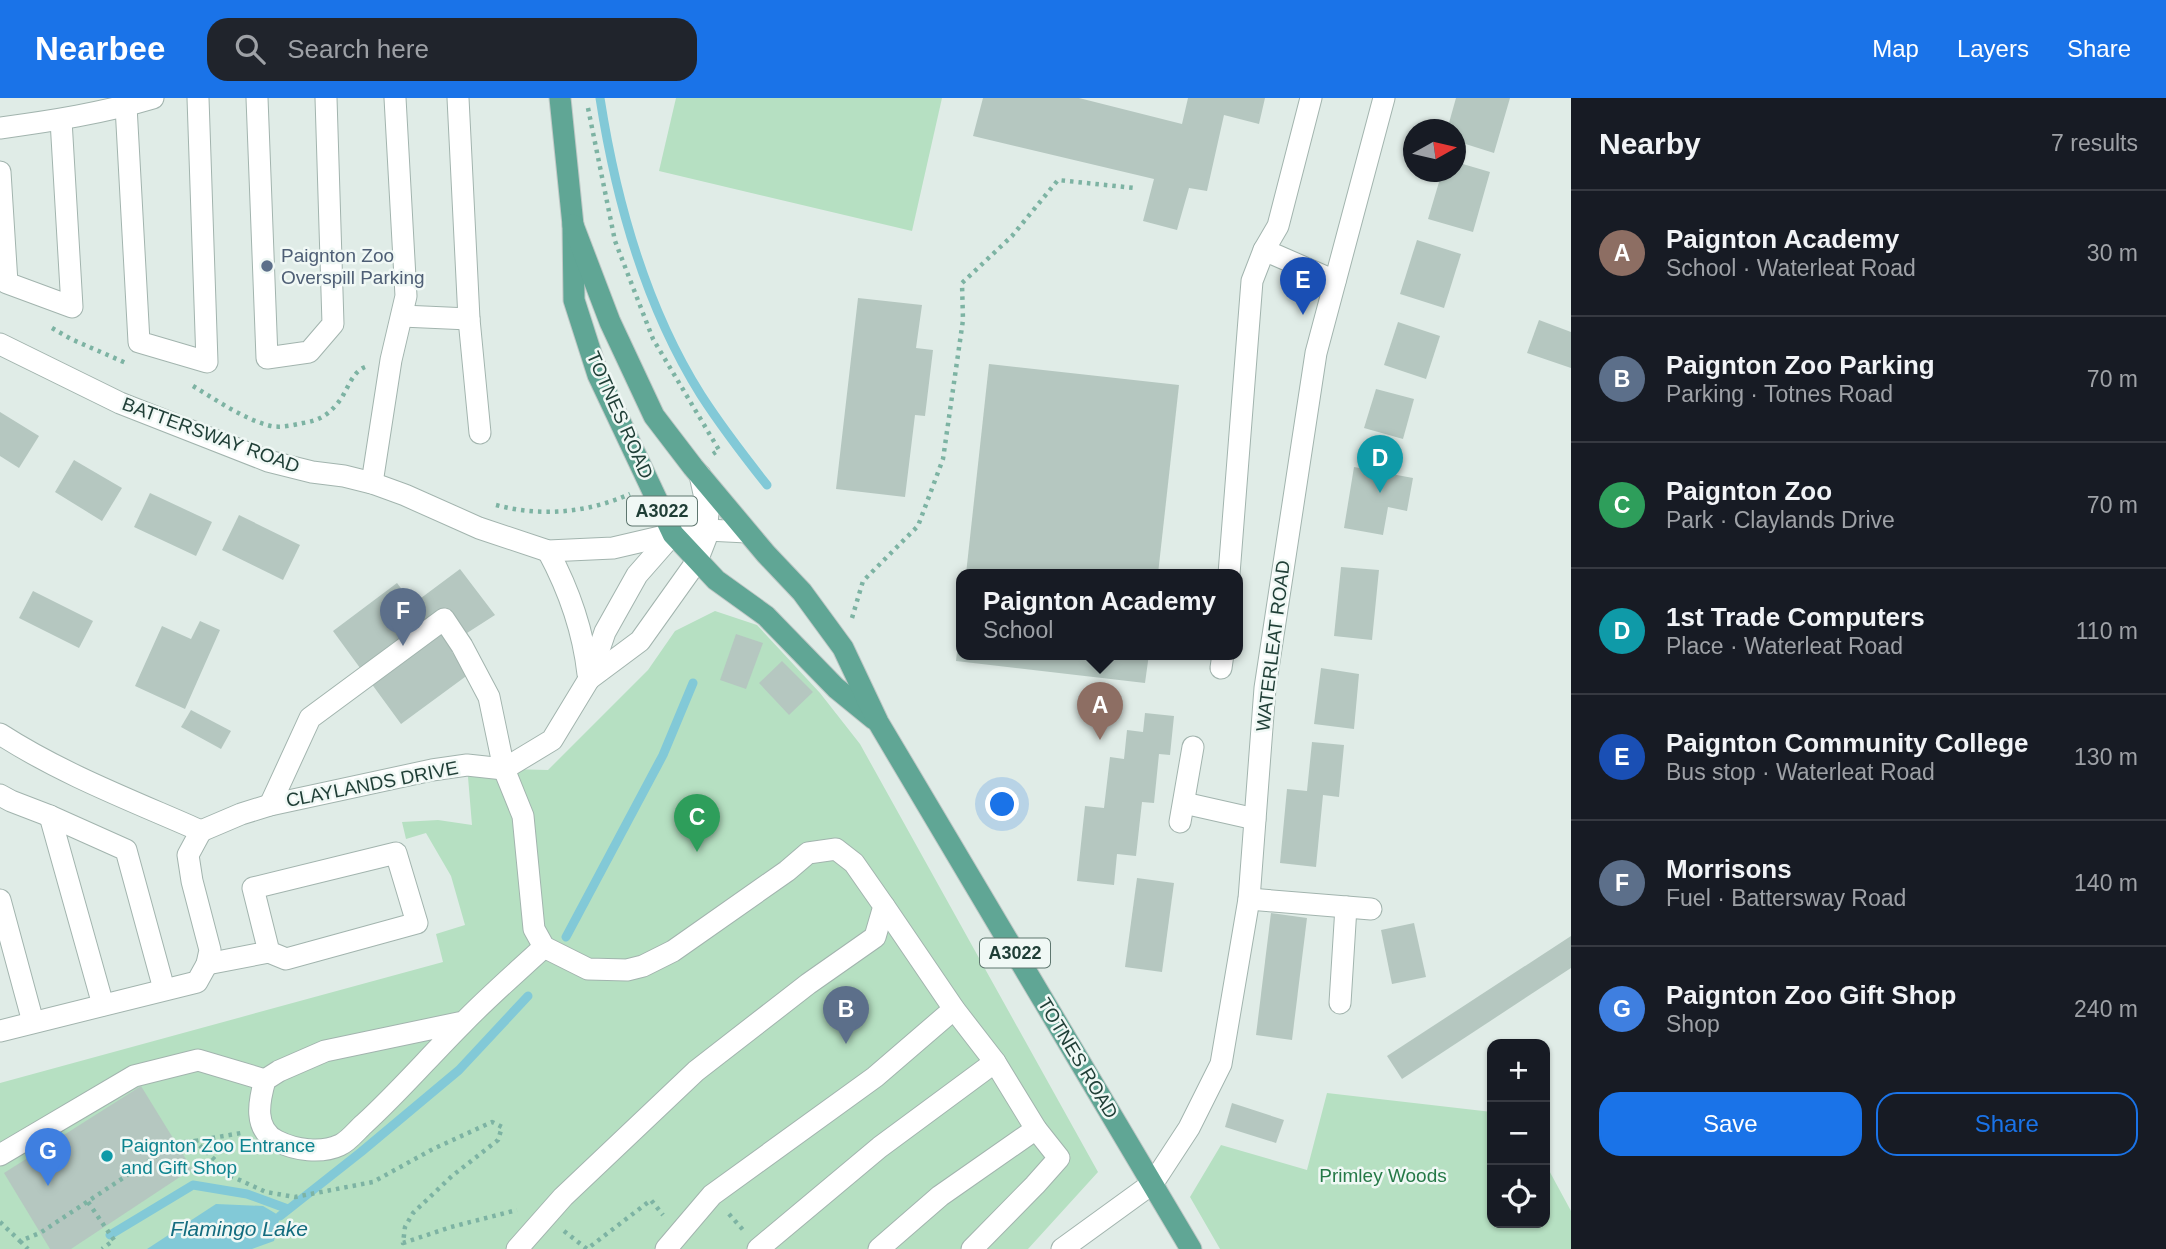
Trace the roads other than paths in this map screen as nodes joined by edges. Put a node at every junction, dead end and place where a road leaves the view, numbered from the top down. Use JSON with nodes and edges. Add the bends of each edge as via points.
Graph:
{"nodes":[{"id":1,"x":153,"y":98,"type":"edge"},
{"id":2,"x":198,"y":98,"type":"edge"},
{"id":3,"x":257,"y":98,"type":"edge"},
{"id":4,"x":326,"y":98,"type":"edge"},
{"id":5,"x":395,"y":98,"type":"edge"},
{"id":6,"x":458,"y":98,"type":"edge"},
{"id":7,"x":560,"y":98,"type":"edge"},
{"id":8,"x":1311,"y":98,"type":"edge"},
{"id":9,"x":1384,"y":98,"type":"edge"},
{"id":10,"x":127,"y":106,"type":"junction"},
{"id":11,"x":61,"y":120,"type":"junction"},
{"id":12,"x":0,"y":128,"type":"edge"},
{"id":13,"x":0,"y":172,"type":"edge"},
{"id":14,"x":573,"y":225,"type":"junction"},
{"id":15,"x":1264,"y":250,"type":"junction"},
{"id":16,"x":4,"y":281,"type":"edge"},
{"id":17,"x":1335,"y":282,"type":"junction"},
{"id":18,"x":402,"y":316,"type":"junction"},
{"id":19,"x":469,"y":319,"type":"junction"},
{"id":20,"x":0,"y":344,"type":"edge"},
{"id":21,"x":480,"y":433,"type":"dead end"},
{"id":22,"x":699,"y":475,"type":"junction"},
{"id":23,"x":372,"y":483,"type":"junction"},
{"id":24,"x":707,"y":530,"type":"junction"},
{"id":25,"x":747,"y":532,"type":"junction"},
{"id":26,"x":673,"y":534,"type":"junction"},
{"id":27,"x":548,"y":551,"type":"junction"},
{"id":28,"x":697,"y":561,"type":"junction"},
{"id":29,"x":1229,"y":569,"type":"edge"},
{"id":30,"x":589,"y":679,"type":"junction"},
{"id":31,"x":878,"y":722,"type":"junction"},
{"id":32,"x":0,"y":734,"type":"edge"},
{"id":33,"x":1192,"y":747,"type":"dead end"},
{"id":34,"x":504,"y":769,"type":"junction"},
{"id":35,"x":0,"y":795,"type":"edge"},
{"id":36,"x":270,"y":805,"type":"junction"},
{"id":37,"x":50,"y":816,"type":"junction"},
{"id":38,"x":1255,"y":819,"type":"junction"},
{"id":39,"x":201,"y":831,"type":"junction"},
{"id":40,"x":0,"y":900,"type":"edge"},
{"id":41,"x":1249,"y":900,"type":"junction"},
{"id":42,"x":884,"y":906,"type":"junction"},
{"id":43,"x":1346,"y":907,"type":"junction"},
{"id":44,"x":1371,"y":909,"type":"dead end"},
{"id":45,"x":544,"y":947,"type":"junction"},
{"id":46,"x":269,"y":952,"type":"junction"},
{"id":47,"x":207,"y":964,"type":"junction"},
{"id":48,"x":164,"y":989,"type":"junction"},
{"id":49,"x":1340,"y":1003,"type":"dead end"},
{"id":50,"x":103,"y":1005,"type":"junction"},
{"id":51,"x":954,"y":1009,"type":"junction"},
{"id":52,"x":33,"y":1022,"type":"junction"},
{"id":53,"x":463,"y":1022,"type":"junction"},
{"id":54,"x":0,"y":1031,"type":"edge"},
{"id":55,"x":995,"y":1062,"type":"junction"},
{"id":56,"x":265,"y":1080,"type":"junction"},
{"id":57,"x":1037,"y":1129,"type":"junction"},
{"id":58,"x":0,"y":1155,"type":"edge"},
{"id":59,"x":1153,"y":1183,"type":"junction"},
{"id":60,"x":673,"y":1242,"type":"edge"},
{"id":61,"x":517,"y":1249,"type":"edge"},
{"id":62,"x":758,"y":1249,"type":"edge"},
{"id":63,"x":879,"y":1249,"type":"edge"},
{"id":64,"x":972,"y":1249,"type":"edge"},
{"id":65,"x":1062,"y":1249,"type":"edge"},
{"id":66,"x":1191,"y":1249,"type":"edge"}],
"edges":[{"from":1,"to":10,"type":"street"},
{"from":2,"to":10,"type":"street","via":[[207,362],[139,342]]},
{"from":3,"to":4,"type":"street","via":[[267,358],[309,352],[333,324]]},
{"from":5,"to":18,"type":"street","via":[[406,296]]},
{"from":6,"to":19,"type":"street"},
{"from":7,"to":14,"type":"main road","name":"TOTNES ROAD","number":"A3022"},
{"from":8,"to":15,"type":"street","via":[[1278,226]]},
{"from":9,"to":17,"type":"street","name":"WATERLEAT ROAD"},
{"from":10,"to":11,"type":"street"},
{"from":11,"to":12,"type":"street"},
{"from":11,"to":16,"type":"street","via":[[72,307]]},
{"from":13,"to":16,"type":"street"},
{"from":14,"to":22,"type":"main road","name":"TOTNES ROAD","number":"A3022","via":[[654,416]]},
{"from":14,"to":26,"type":"main road","name":"TOTNES ROAD","number":"A3022","via":[[574,299],[598,375]]},
{"from":15,"to":17,"type":"street"},
{"from":15,"to":29,"type":"street","via":[[1252,281]]},
{"from":17,"to":38,"type":"street","name":"WATERLEAT ROAD","via":[[1316,353],[1267,674]]},
{"from":18,"to":19,"type":"street"},
{"from":18,"to":23,"type":"street"},
{"from":19,"to":21,"type":"street"},
{"from":20,"to":23,"type":"street","name":"BATTERSWAY ROAD","via":[[121,403],[268,461]]},
{"from":22,"to":24,"type":"street","via":[[709,512]]},
{"from":22,"to":25,"type":"main road","name":"TOTNES ROAD","number":"A3022"},
{"from":23,"to":27,"type":"street","name":"BATTERSWAY ROAD"},
{"from":24,"to":25,"type":"street","name":"BATTERSWAY ROAD"},
{"from":24,"to":26,"type":"street","name":"BATTERSWAY ROAD"},
{"from":24,"to":28,"type":"street"},
{"from":25,"to":31,"type":"main road","name":"TOTNES ROAD","number":"A3022","via":[[802,592],[843,648]]},
{"from":26,"to":27,"type":"street","name":"BATTERSWAY ROAD","via":[[612,548]]},
{"from":26,"to":28,"type":"main road","name":"TOTNES ROAD","number":"A3022"},
{"from":26,"to":30,"type":"street","via":[[637,575],[605,632]]},
{"from":27,"to":30,"type":"street","via":[[579,623]]},
{"from":28,"to":30,"type":"street","via":[[640,641]]},
{"from":28,"to":31,"type":"main road","name":"TOTNES ROAD","number":"A3022","via":[[765,616],[836,688]]},
{"from":30,"to":34,"type":"street","via":[[552,740]]},
{"from":31,"to":59,"type":"main road","name":"TOTNES ROAD","number":"A3022"},
{"from":32,"to":39,"type":"street","via":[[74,775]]},
{"from":33,"to":38,"type":"street","via":[[1182,813]]},
{"from":34,"to":36,"type":"street","name":"CLAYLANDS DRIVE","via":[[467,765],[432,770]]},
{"from":34,"to":36,"type":"street","via":[[489,697],[444,620],[310,718]]},
{"from":34,"to":45,"type":"street","via":[[523,816],[534,929]]},
{"from":35,"to":37,"type":"street"},
{"from":36,"to":39,"type":"street","name":"CLAYLANDS DRIVE"},
{"from":37,"to":48,"type":"street","via":[[126,850]]},
{"from":37,"to":50,"type":"street"},
{"from":38,"to":41,"type":"street","name":"WATERLEAT ROAD"},
{"from":39,"to":47,"type":"street","via":[[188,855],[210,950]]},
{"from":40,"to":52,"type":"street"},
{"from":41,"to":43,"type":"street"},
{"from":41,"to":59,"type":"street","name":"WATERLEAT ROAD","via":[[1221,1064],[1189,1128]]},
{"from":42,"to":45,"type":"street","via":[[854,863],[836,849],[808,853],[673,951],[643,966],[588,969]]},
{"from":42,"to":51,"type":"street"},
{"from":42,"to":61,"type":"street","via":[[875,937],[696,1071],[563,1197]]},
{"from":43,"to":44,"type":"street"},
{"from":43,"to":49,"type":"street"},
{"from":45,"to":53,"type":"street"},
{"from":46,"to":46,"type":"street","via":[[253,888],[396,853],[417,923],[286,959]]},
{"from":46,"to":47,"type":"street"},
{"from":47,"to":48,"type":"street","via":[[197,982]]},
{"from":48,"to":50,"type":"street"},
{"from":50,"to":52,"type":"street"},
{"from":51,"to":55,"type":"street"},
{"from":51,"to":60,"type":"street","via":[[875,1077],[712,1195]]},
{"from":52,"to":54,"type":"street"},
{"from":53,"to":56,"type":"street","via":[[325,1051]]},
{"from":53,"to":56,"type":"street","via":[[389,1101],[341,1144],[322,1150],[274,1140],[263,1129],[258,1105]]},
{"from":55,"to":57,"type":"street"},
{"from":55,"to":62,"type":"street","via":[[880,1147]]},
{"from":56,"to":58,"type":"street","via":[[198,1060],[134,1076]]},
{"from":57,"to":63,"type":"street","via":[[940,1196]]},
{"from":57,"to":64,"type":"street","via":[[1059,1158]]},
{"from":59,"to":65,"type":"street"},
{"from":59,"to":66,"type":"main road","name":"TOTNES ROAD","number":"A3022"}]}
